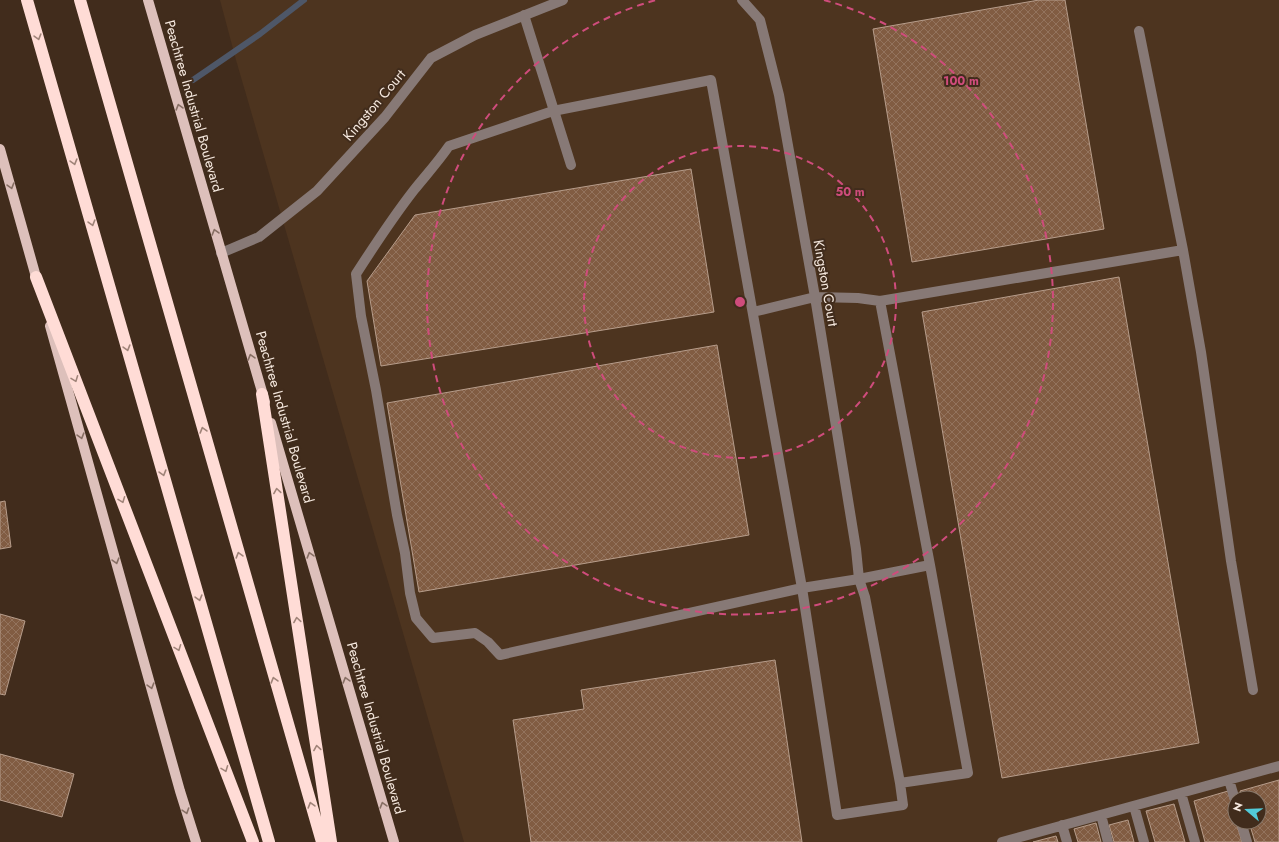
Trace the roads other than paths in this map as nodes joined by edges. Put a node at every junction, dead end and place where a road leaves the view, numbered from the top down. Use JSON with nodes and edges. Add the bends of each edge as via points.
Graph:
{"nodes":[{"id":1,"x":27,"y":0,"type":"edge"},
{"id":2,"x":80,"y":0,"type":"edge"},
{"id":3,"x":148,"y":0,"type":"edge"},
{"id":4,"x":563,"y":0,"type":"edge"},
{"id":5,"x":742,"y":0,"type":"edge"},
{"id":6,"x":524,"y":15,"type":"junction"},
{"id":7,"x":1139,"y":31,"type":"dead end"},
{"id":8,"x":554,"y":111,"type":"junction"},
{"id":9,"x":0,"y":149,"type":"edge"},
{"id":10,"x":571,"y":165,"type":"dead end"},
{"id":11,"x":1183,"y":250,"type":"junction"},
{"id":12,"x":221,"y":253,"type":"junction"},
{"id":13,"x":36,"y":277,"type":"junction"},
{"id":14,"x":814,"y":297,"type":"junction"},
{"id":15,"x":880,"y":301,"type":"junction"},
{"id":16,"x":753,"y":312,"type":"junction"},
{"id":17,"x":262,"y":394,"type":"junction"},
{"id":18,"x":930,"y":565,"type":"junction"},
{"id":19,"x":859,"y":579,"type":"junction"},
{"id":20,"x":802,"y":588,"type":"junction"},
{"id":21,"x":1253,"y":690,"type":"dead end"},
{"id":22,"x":1279,"y":766,"type":"edge"},
{"id":23,"x":1229,"y":780,"type":"junction"},
{"id":24,"x":900,"y":783,"type":"junction"},
{"id":25,"x":1232,"y":790,"type":"edge"},
{"id":26,"x":1181,"y":793,"type":"junction"},
{"id":27,"x":1134,"y":806,"type":"junction"},
{"id":28,"x":1101,"y":815,"type":"junction"},
{"id":29,"x":1062,"y":825,"type":"junction"},
{"id":30,"x":1243,"y":830,"type":"edge"},
{"id":31,"x":1019,"y":840,"type":"edge"},
{"id":32,"x":196,"y":842,"type":"edge"},
{"id":33,"x":253,"y":842,"type":"edge"},
{"id":34,"x":269,"y":842,"type":"edge"},
{"id":35,"x":322,"y":842,"type":"edge"},
{"id":36,"x":331,"y":842,"type":"edge"},
{"id":37,"x":394,"y":842,"type":"edge"},
{"id":38,"x":1002,"y":842,"type":"edge"},
{"id":39,"x":1067,"y":842,"type":"edge"},
{"id":40,"x":1108,"y":842,"type":"edge"},
{"id":41,"x":1144,"y":842,"type":"edge"},
{"id":42,"x":1195,"y":842,"type":"edge"},
{"id":43,"x":1247,"y":842,"type":"edge"}],
"edges":[{"from":1,"to":34,"type":"highway","one_way":true},
{"from":35,"to":2,"type":"highway","one_way":true},
{"from":12,"to":3,"type":"main road","name":"Peachtree Industrial Boulevard","one_way":true},
{"from":4,"to":6,"type":"street","name":"Kingston Court"},
{"from":5,"to":14,"type":"street","name":"Kingston Court","via":[[760,20],[779,94]]},
{"from":6,"to":8,"type":"street"},
{"from":6,"to":12,"type":"street","name":"Kingston Court","via":[[475,35],[431,58],[385,117],[317,191],[259,237]]},
{"from":7,"to":11,"type":"street"},
{"from":8,"to":10,"type":"street"},
{"from":8,"to":16,"type":"street","via":[[711,80]]},
{"from":8,"to":20,"type":"street","via":[[449,146],[413,191],[356,274],[361,316],[416,618],[433,638],[475,633],[500,655]]},
{"from":9,"to":13,"type":"main road","one_way":true},
{"from":11,"to":15,"type":"street"},
{"from":11,"to":21,"type":"street"},
{"from":17,"to":12,"type":"main road","name":"Peachtree Industrial Boulevard","one_way":true},
{"from":13,"to":32,"type":"main road","one_way":true},
{"from":13,"to":33,"type":"highway","one_way":true},
{"from":14,"to":15,"type":"street"},
{"from":14,"to":16,"type":"street"},
{"from":14,"to":19,"type":"street","name":"Kingston Court"},
{"from":15,"to":18,"type":"street"},
{"from":16,"to":20,"type":"street"},
{"from":36,"to":17,"type":"highway","one_way":true},
{"from":37,"to":17,"type":"main road","name":"Peachtree Industrial Boulevard","one_way":true},
{"from":18,"to":19,"type":"street"},
{"from":18,"to":24,"type":"street","via":[[968,773]]},
{"from":19,"to":20,"type":"street"},
{"from":19,"to":24,"type":"street","name":"Kingston Court","via":[[865,598]]},
{"from":20,"to":24,"type":"street","name":"Kingston Court","via":[[837,815],[903,805]]},
{"from":22,"to":23,"type":"street"},
{"from":23,"to":25,"type":"street"},
{"from":23,"to":26,"type":"street"},
{"from":26,"to":27,"type":"street"},
{"from":26,"to":42,"type":"street"},
{"from":27,"to":28,"type":"street"},
{"from":27,"to":41,"type":"street"},
{"from":28,"to":29,"type":"street"},
{"from":28,"to":40,"type":"street"},
{"from":29,"to":31,"type":"street"},
{"from":29,"to":39,"type":"street"},
{"from":30,"to":43,"type":"street"},
{"from":31,"to":38,"type":"street"}]}
